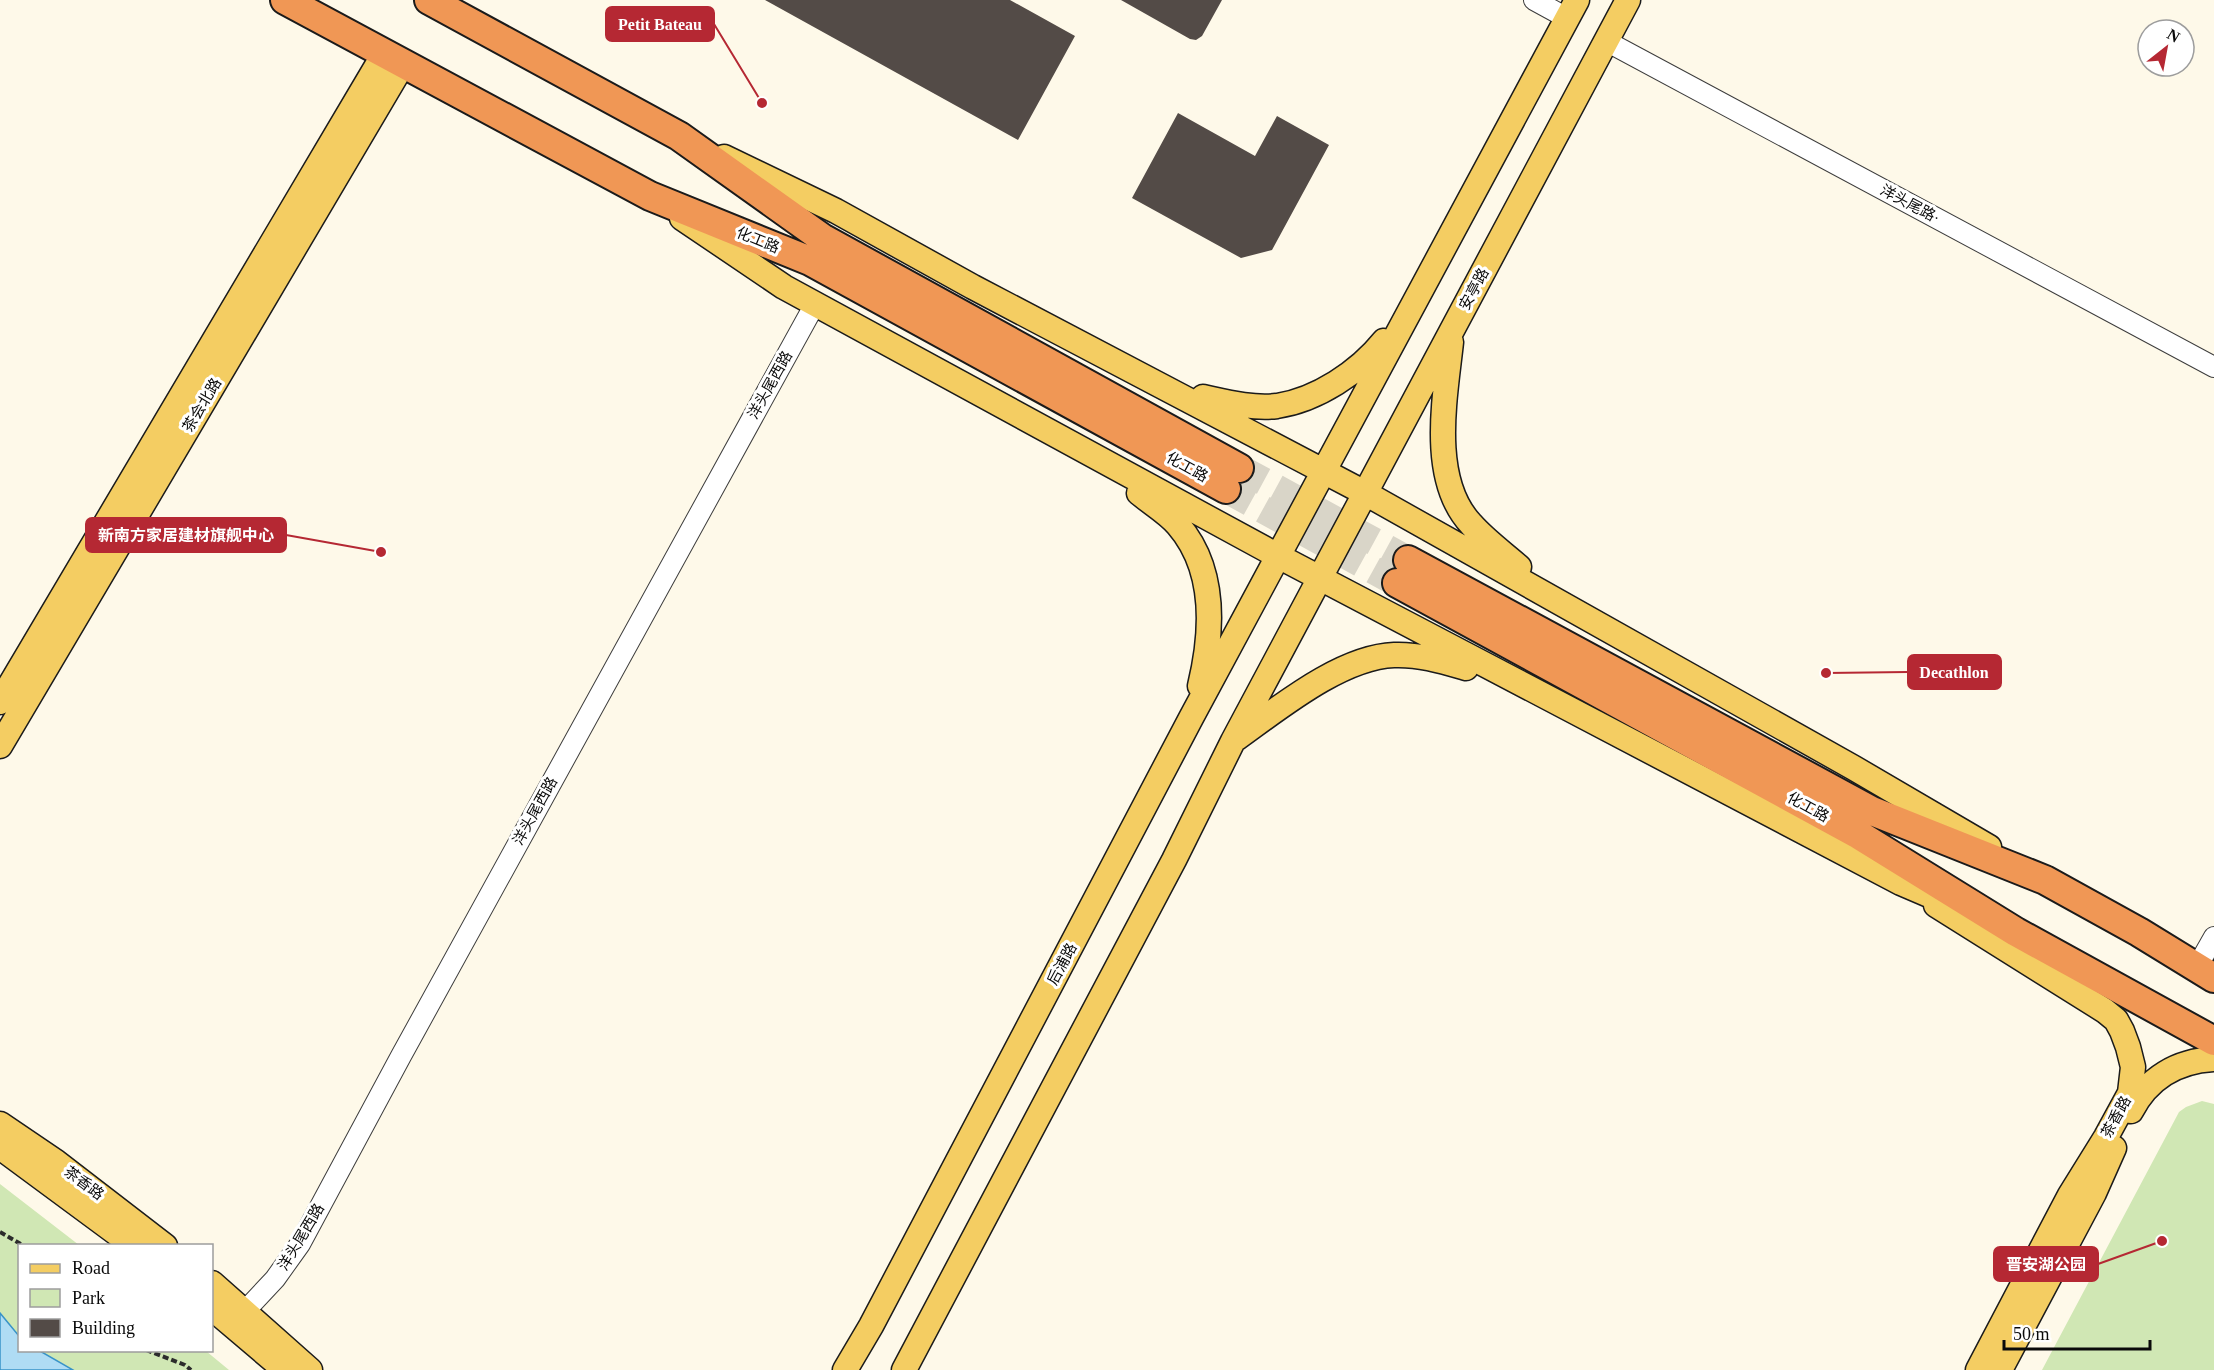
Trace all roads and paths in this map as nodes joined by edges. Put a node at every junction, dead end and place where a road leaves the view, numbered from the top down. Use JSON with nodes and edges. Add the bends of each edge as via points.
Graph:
{"nodes":[{"id":1,"x":285,"y":0,"type":"edge"},
{"id":2,"x":1534,"y":0,"type":"edge"},
{"id":3,"x":1628,"y":0,"type":"edge"},
{"id":4,"x":443,"y":3,"type":"edge"},
{"id":5,"x":1572,"y":9,"type":"edge"},
{"id":6,"x":1606,"y":41,"type":"junction"},
{"id":7,"x":393,"y":59,"type":"junction"},
{"id":8,"x":679,"y":136,"type":"junction"},
{"id":9,"x":650,"y":196,"type":"junction"},
{"id":10,"x":815,"y":303,"type":"junction"},
{"id":11,"x":1412,"y":307,"type":"junction"},
{"id":12,"x":1453,"y":328,"type":"junction"},
{"id":13,"x":2214,"y":367,"type":"edge"},
{"id":14,"x":1170,"y":389,"type":"junction"},
{"id":15,"x":1090,"y":454,"type":"junction"},
{"id":16,"x":1324,"y":470,"type":"junction"},
{"id":17,"x":1365,"y":493,"type":"junction"},
{"id":18,"x":1278,"y":556,"type":"junction"},
{"id":19,"x":1320,"y":579,"type":"junction"},
{"id":20,"x":1554,"y":599,"type":"junction"},
{"id":21,"x":1514,"y":681,"type":"junction"},
{"id":22,"x":0,"y":702,"type":"edge"},
{"id":23,"x":1191,"y":718,"type":"junction"},
{"id":24,"x":1233,"y":741,"type":"junction"},
{"id":25,"x":0,"y":746,"type":"edge"},
{"id":26,"x":2045,"y":880,"type":"junction"},
{"id":27,"x":1901,"y":883,"type":"junction"},
{"id":28,"x":2016,"y":932,"type":"junction"},
{"id":29,"x":2214,"y":937,"type":"edge"},
{"id":30,"x":2206,"y":973,"type":"edge"},
{"id":31,"x":2214,"y":1041,"type":"edge"},
{"id":32,"x":2214,"y":1059,"type":"edge"},
{"id":33,"x":0,"y":1124,"type":"edge"},
{"id":34,"x":0,"y":1148,"type":"edge"},
{"id":35,"x":0,"y":1232,"type":"edge"},
{"id":36,"x":22,"y":1244,"type":"edge"},
{"id":37,"x":133,"y":1244,"type":"edge"},
{"id":38,"x":164,"y":1244,"type":"edge"},
{"id":39,"x":213,"y":1284,"type":"edge"},
{"id":40,"x":213,"y":1309,"type":"edge"},
{"id":41,"x":245,"y":1311,"type":"junction"},
{"id":42,"x":150,"y":1352,"type":"edge"},
{"id":43,"x":191,"y":1370,"type":"edge"},
{"id":44,"x":285,"y":1370,"type":"edge"},
{"id":45,"x":310,"y":1370,"type":"edge"},
{"id":46,"x":844,"y":1370,"type":"edge"},
{"id":47,"x":904,"y":1370,"type":"edge"},
{"id":48,"x":1978,"y":1370,"type":"edge"},
{"id":49,"x":2000,"y":1370,"type":"edge"}],
"edges":[{"from":1,"to":7,"type":"highway","name":"化工路"},
{"from":2,"to":5,"type":"street"},
{"from":3,"to":6,"type":"main road","name":"安亭路"},
{"from":4,"to":8,"type":"highway","name":"化工路"},
{"from":5,"to":11,"type":"main road"},
{"from":6,"to":12,"type":"main road","name":"安亭路"},
{"from":6,"to":13,"type":"street","name":"洋头尾路·"},
{"from":7,"to":9,"type":"highway","name":"化工路"},
{"from":7,"to":22,"type":"main road","name":"茶会北路"},
{"from":7,"to":25,"type":"main road","name":"茶会北路"},
{"from":8,"to":9,"type":"highway","name":"化工路","via":[[822,238],[1232,479],[810,261]]},
{"from":8,"to":14,"type":"main road","via":[[836,211]]},
{"from":9,"to":10,"type":"main road"},
{"from":10,"to":15,"type":"main road"},
{"from":10,"to":41,"type":"street","name":"洋头尾西路","via":[[300,1244]]},
{"from":11,"to":14,"type":"main road","via":[[1370,358],[1315,394],[1277,406],[1233,404]]},
{"from":11,"to":16,"type":"main road"},
{"from":12,"to":17,"type":"main road","name":"安亭路"},
{"from":12,"to":20,"type":"main road","via":[[1444,437],[1453,495],[1470,524]]},
{"from":14,"to":16,"type":"main road"},
{"from":15,"to":18,"type":"main road"},
{"from":15,"to":23,"type":"main road","via":[[1178,525],[1204,571],[1209,631]]},
{"from":16,"to":17,"type":"main road"},
{"from":16,"to":18,"type":"main road"},
{"from":17,"to":19,"type":"main road","name":"安亭路"},
{"from":17,"to":20,"type":"main road"},
{"from":18,"to":19,"type":"main road"},
{"from":18,"to":23,"type":"main road","name":"后浦路"},
{"from":19,"to":21,"type":"main road"},
{"from":19,"to":24,"type":"main road"},
{"from":20,"to":26,"type":"main road"},
{"from":21,"to":24,"type":"main road","via":[[1425,656],[1393,655],[1361,661],[1299,694]]},
{"from":21,"to":27,"type":"main road"},
{"from":23,"to":46,"type":"main road","name":"后浦路","via":[[871,1326]]},
{"from":24,"to":47,"type":"main road"},
{"from":26,"to":28,"type":"highway","name":"化工路","via":[[1872,811],[1403,572],[1858,835]]},
{"from":26,"to":30,"type":"highway","name":"化工路"},
{"from":27,"to":28,"type":"main road"},
{"from":27,"to":48,"type":"main road","name":"茶香路","via":[[2105,1011],[2122,1031],[2133,1067],[2126,1102],[2070,1195]]},
{"from":28,"to":31,"type":"highway","name":"化工路"},
{"from":29,"to":30,"type":"street"},
{"from":32,"to":49,"type":"main road","name":"茶香路","via":[[2170,1070],[2136,1101],[2094,1193]]},
{"from":33,"to":38,"type":"main road","name":"茶香路"},
{"from":34,"to":37,"type":"main road","name":"茶香路"},
{"from":35,"to":36,"type":"path"},
{"from":39,"to":41,"type":"main road"},
{"from":40,"to":44,"type":"main road"},
{"from":41,"to":45,"type":"main road"},
{"from":42,"to":43,"type":"path"}]}
